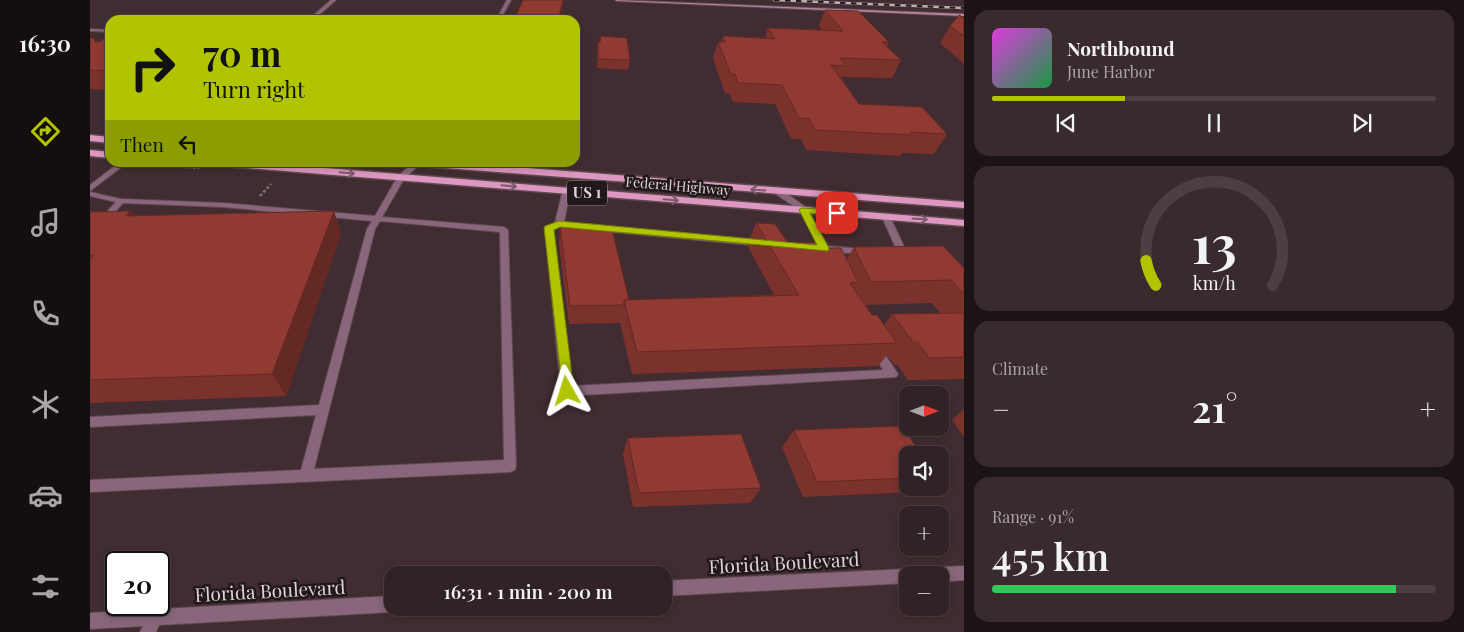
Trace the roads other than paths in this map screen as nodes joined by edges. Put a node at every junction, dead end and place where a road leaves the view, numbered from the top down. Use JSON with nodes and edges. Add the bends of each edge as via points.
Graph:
{"nodes":[{"id":1,"x":334,"y":0,"type":"edge"},
{"id":2,"x":509,"y":0,"type":"edge"},
{"id":3,"x":617,"y":0,"type":"edge"},
{"id":4,"x":316,"y":15,"type":"edge"},
{"id":5,"x":501,"y":15,"type":"edge"},
{"id":6,"x":964,"y":15,"type":"edge"},
{"id":7,"x":90,"y":30,"type":"edge"},
{"id":8,"x":105,"y":31,"type":"edge"},
{"id":9,"x":90,"y":138,"type":"edge"},
{"id":10,"x":105,"y":140,"type":"edge"},
{"id":11,"x":90,"y":153,"type":"edge"},
{"id":12,"x":105,"y":154,"type":"edge"},
{"id":13,"x":119,"y":167,"type":"edge"},
{"id":14,"x":270,"y":167,"type":"edge"},
{"id":15,"x":413,"y":167,"type":"edge"},
{"id":16,"x":469,"y":167,"type":"edge"},
{"id":17,"x":401,"y":178,"type":"junction"},
{"id":18,"x":90,"y":189,"type":"edge"},
{"id":19,"x":566,"y":191,"type":"junction"},
{"id":20,"x":777,"y":191,"type":"junction"},
{"id":21,"x":90,"y":194,"type":"edge"},
{"id":22,"x":121,"y":201,"type":"junction"},
{"id":23,"x":964,"y":205,"type":"edge"},
{"id":24,"x":804,"y":210,"type":"junction"},
{"id":25,"x":886,"y":217,"type":"junction"},
{"id":26,"x":377,"y":220,"type":"junction"},
{"id":27,"x":964,"y":223,"type":"edge"},
{"id":28,"x":559,"y":224,"type":"junction"},
{"id":29,"x":90,"y":235,"type":"edge"},
{"id":30,"x":770,"y":244,"type":"edge"},
{"id":31,"x":820,"y":248,"type":"junction"},
{"id":32,"x":868,"y":252,"type":"edge"},
{"id":33,"x":886,"y":254,"type":"edge"},
{"id":34,"x":832,"y":266,"type":"edge"},
{"id":35,"x":872,"y":343,"type":"edge"},
{"id":36,"x":323,"y":410,"type":"junction"},
{"id":37,"x":90,"y":422,"type":"edge"},
{"id":38,"x":306,"y":476,"type":"junction"},
{"id":39,"x":90,"y":486,"type":"edge"},
{"id":40,"x":964,"y":573,"type":"edge"},
{"id":41,"x":949,"y":574,"type":"edge"},
{"id":42,"x":899,"y":576,"type":"edge"},
{"id":43,"x":672,"y":588,"type":"edge"},
{"id":44,"x":384,"y":604,"type":"edge"},
{"id":45,"x":155,"y":617,"type":"junction"},
{"id":46,"x":90,"y":621,"type":"edge"},
{"id":47,"x":148,"y":632,"type":"edge"}],
"edges":[{"from":1,"to":4,"type":"street"},
{"from":2,"to":5,"type":"street"},
{"from":3,"to":6,"type":"street"},
{"from":7,"to":8,"type":"street"},
{"from":9,"to":10,"type":"main road"},
{"from":11,"to":12,"type":"main road"},
{"from":13,"to":18,"type":"street"},
{"from":14,"to":17,"type":"main road","name":"Federal Highway","number":"US 1","one_way":true},
{"from":15,"to":17,"type":"street"},
{"from":20,"to":16,"type":"main road","name":"Federal Highway","number":"US 1","one_way":true},
{"from":17,"to":19,"type":"main road","name":"Federal Highway","number":"US 1","one_way":true},
{"from":17,"to":26,"type":"street"},
{"from":19,"to":24,"type":"main road","name":"Federal Highway","number":"US 1","one_way":true},
{"from":19,"to":28,"type":"street"},
{"from":20,"to":23,"type":"main road","name":"Federal Highway","number":"US 1"},
{"from":20,"to":24,"type":"street"},
{"from":21,"to":22,"type":"street"},
{"from":22,"to":26,"type":"street","via":[[223,205]]},
{"from":22,"to":29,"type":"street"},
{"from":24,"to":25,"type":"main road","name":"Federal Highway","number":"US 1"},
{"from":24,"to":31,"type":"street"},
{"from":25,"to":27,"type":"main road","name":"Federal Highway","number":"US 1","one_way":true},
{"from":25,"to":33,"type":"street","via":[[904,255]]},
{"from":26,"to":36,"type":"street","via":[[371,229]]},
{"from":26,"to":38,"type":"street","via":[[504,230],[510,466]]},
{"from":28,"to":30,"type":"street"},
{"from":28,"to":35,"type":"street","via":[[549,228],[567,391],[892,374]]},
{"from":31,"to":32,"type":"street"},
{"from":31,"to":34,"type":"street"},
{"from":36,"to":37,"type":"street"},
{"from":36,"to":38,"type":"street"},
{"from":38,"to":39,"type":"street"},
{"from":40,"to":41,"type":"street"},
{"from":42,"to":43,"type":"street","name":"Florida Boulevard"},
{"from":44,"to":45,"type":"street","name":"Florida Boulevard"},
{"from":45,"to":46,"type":"street","name":"Florida Boulevard"},
{"from":45,"to":47,"type":"street"}]}
